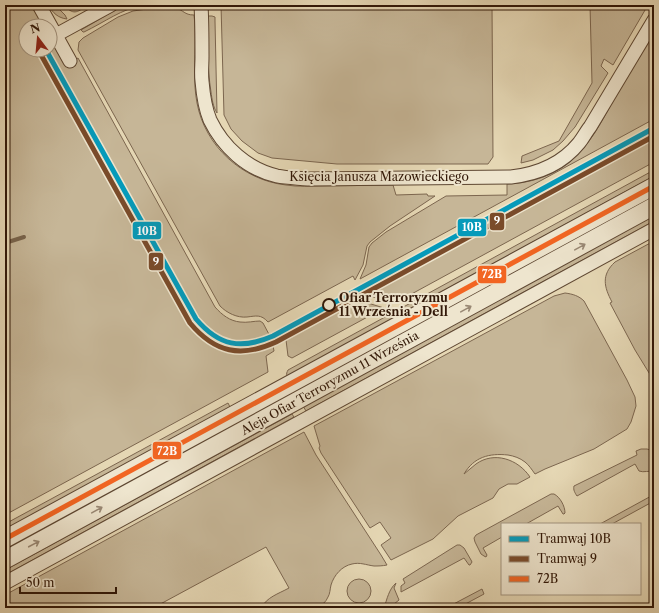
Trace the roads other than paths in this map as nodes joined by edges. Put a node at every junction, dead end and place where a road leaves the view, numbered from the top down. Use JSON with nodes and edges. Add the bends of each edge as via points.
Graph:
{"nodes":[{"id":1,"x":40,"y":5,"type":"edge"},
{"id":2,"x":111,"y":5,"type":"edge"},
{"id":3,"x":202,"y":5,"type":"edge"},
{"id":4,"x":47,"y":18,"type":"edge"},
{"id":5,"x":654,"y":20,"type":"edge"},
{"id":6,"x":58,"y":34,"type":"edge"},
{"id":7,"x":58,"y":39,"type":"edge"},
{"id":8,"x":70,"y":61,"type":"dead end"},
{"id":9,"x":654,"y":186,"type":"edge"},
{"id":10,"x":654,"y":206,"type":"edge"},
{"id":11,"x":654,"y":229,"type":"edge"},
{"id":12,"x":5,"y":539,"type":"edge"},
{"id":13,"x":5,"y":560,"type":"edge"},
{"id":14,"x":5,"y":583,"type":"edge"}],
"edges":[{"from":1,"to":4,"type":"street"},
{"from":2,"to":6,"type":"street"},
{"from":3,"to":5,"type":"street","name":"Księcia Janusza Mazowieckiego","via":[[202,81],[210,118],[219,136],[247,164],[277,176],[308,179],[511,177],[524,176],[553,165],[580,142]]},
{"from":7,"to":8,"type":"street"},
{"from":9,"to":12,"type":"street","name":"Aleja Ofiar Terroryzmu 11 Września"},
{"from":13,"to":10,"type":"street","name":"Aleja Ofiar Terroryzmu 11 Września","one_way":true},
{"from":11,"to":14,"type":"street"}]}
